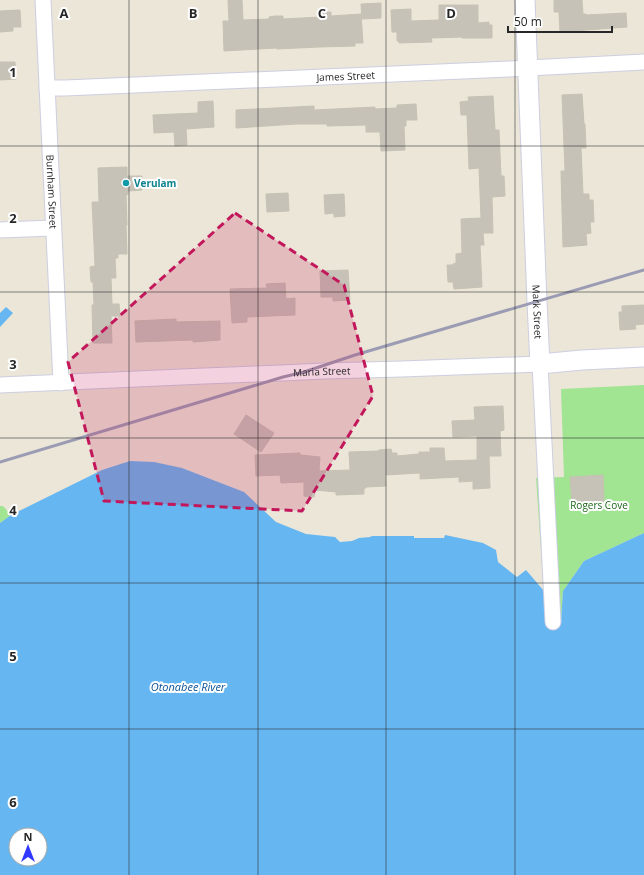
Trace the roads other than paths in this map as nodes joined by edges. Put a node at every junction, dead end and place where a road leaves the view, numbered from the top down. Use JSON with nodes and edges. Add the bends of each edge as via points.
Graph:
{"nodes":[{"id":1,"x":44,"y":0,"type":"edge"},
{"id":2,"x":524,"y":0,"type":"edge"},
{"id":3,"x":644,"y":62,"type":"edge"},
{"id":4,"x":527,"y":68,"type":"junction"},
{"id":5,"x":47,"y":88,"type":"junction"},
{"id":6,"x":53,"y":228,"type":"junction"},
{"id":7,"x":0,"y":230,"type":"edge"},
{"id":8,"x":644,"y":357,"type":"edge"},
{"id":9,"x":540,"y":364,"type":"junction"},
{"id":10,"x":60,"y":383,"type":"junction"},
{"id":11,"x":0,"y":385,"type":"edge"},
{"id":12,"x":554,"y":622,"type":"dead end"}],
"edges":[{"from":1,"to":5,"type":"street","name":"Burnham Street"},
{"from":2,"to":4,"type":"street","name":"Mark Street"},
{"from":3,"to":4,"type":"street","name":"James Street"},
{"from":4,"to":5,"type":"street","name":"James Street"},
{"from":4,"to":9,"type":"street","name":"Mark Street"},
{"from":5,"to":6,"type":"street","name":"Burnham Street"},
{"from":6,"to":7,"type":"street"},
{"from":6,"to":10,"type":"street","name":"Burnham Street"},
{"from":8,"to":9,"type":"street","name":"Maria Street"},
{"from":9,"to":10,"type":"street","name":"Maria Street"},
{"from":9,"to":12,"type":"street","name":"Mark Street"},
{"from":10,"to":11,"type":"street","name":"Maria Street"}]}
